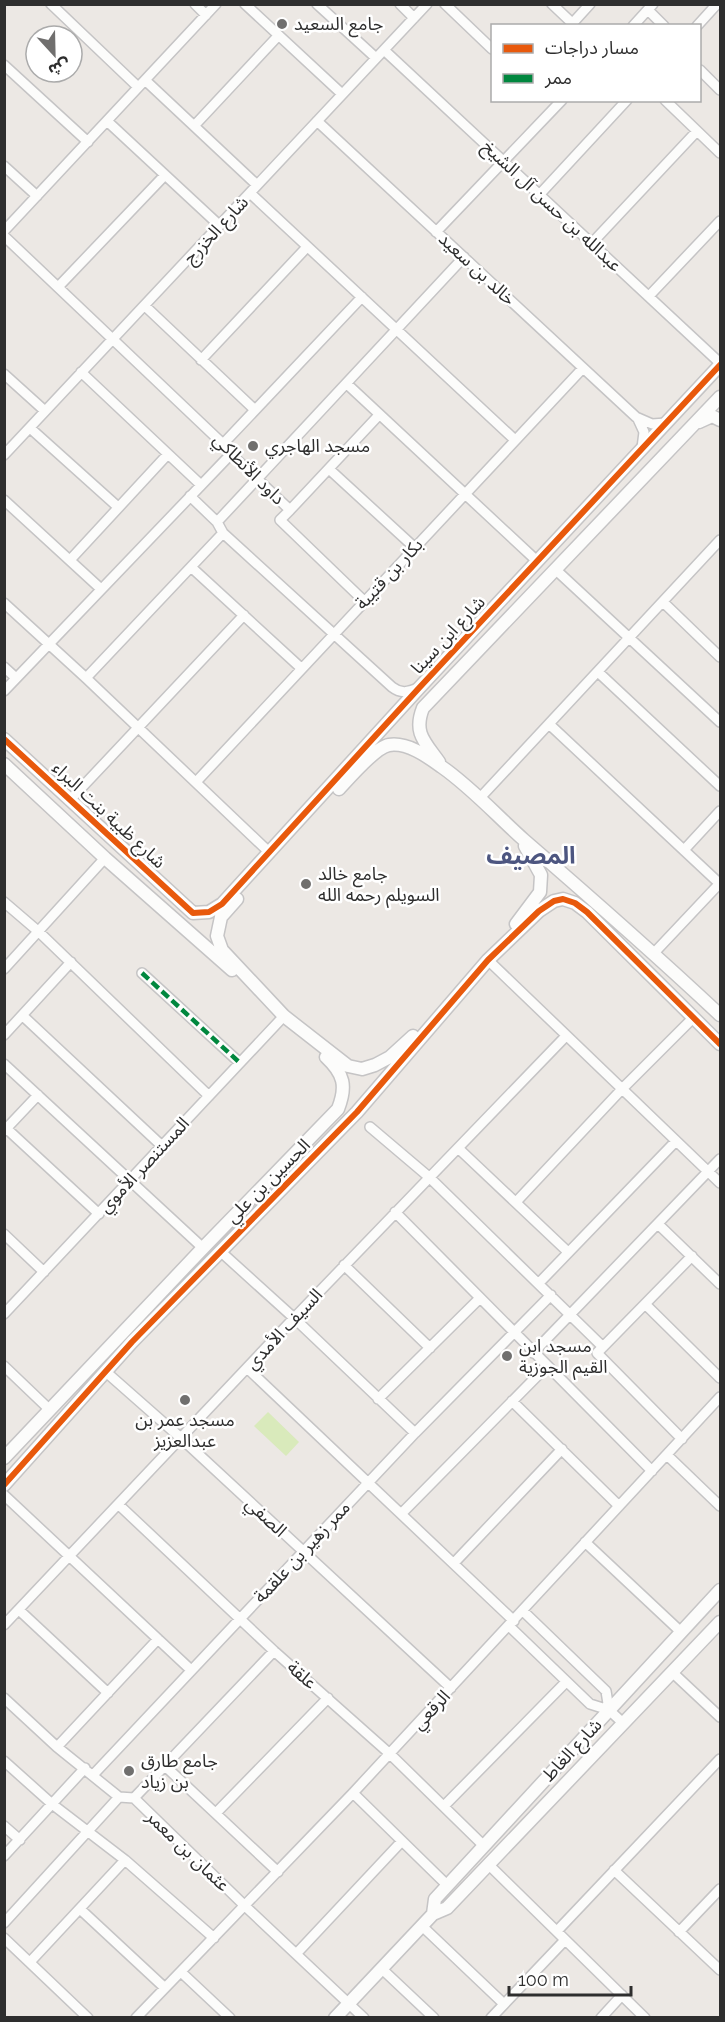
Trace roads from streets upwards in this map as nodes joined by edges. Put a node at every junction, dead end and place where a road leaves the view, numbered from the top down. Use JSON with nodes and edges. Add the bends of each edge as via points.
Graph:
{"nodes":[{"id":1,"x":51,"y":4,"type":"edge"},
{"id":2,"x":195,"y":4,"type":"edge"},
{"id":3,"x":216,"y":4,"type":"edge"},
{"id":4,"x":245,"y":4,"type":"edge"},
{"id":5,"x":317,"y":4,"type":"edge"},
{"id":6,"x":400,"y":4,"type":"edge"},
{"id":7,"x":427,"y":4,"type":"edge"},
{"id":8,"x":445,"y":4,"type":"edge"},
{"id":9,"x":552,"y":4,"type":"edge"},
{"id":10,"x":590,"y":4,"type":"edge"},
{"id":11,"x":719,"y":5,"type":"edge"},
{"id":12,"x":650,"y":7,"type":"edge"},
{"id":13,"x":206,"y":15,"type":"junction"},
{"id":14,"x":414,"y":18,"type":"junction"},
{"id":15,"x":570,"y":24,"type":"edge"},
{"id":16,"x":572,"y":24,"type":"edge"},
{"id":17,"x":635,"y":24,"type":"edge"},
{"id":18,"x":663,"y":24,"type":"edge"},
{"id":19,"x":700,"y":24,"type":"edge"},
{"id":20,"x":278,"y":36,"type":"junction"},
{"id":21,"x":491,"y":48,"type":"edge"},
{"id":22,"x":384,"y":50,"type":"junction"},
{"id":23,"x":376,"y":58,"type":"junction"},
{"id":24,"x":4,"y":64,"type":"edge"},
{"id":25,"x":701,"y":72,"type":"edge"},
{"id":26,"x":142,"y":83,"type":"junction"},
{"id":27,"x":720,"y":90,"type":"edge"},
{"id":28,"x":342,"y":94,"type":"junction"},
{"id":29,"x":625,"y":102,"type":"edge"},
{"id":30,"x":667,"y":102,"type":"edge"},
{"id":31,"x":555,"y":103,"type":"edge"},
{"id":32,"x":107,"y":121,"type":"junction"},
{"id":33,"x":317,"y":121,"type":"junction"},
{"id":34,"x":194,"y":126,"type":"junction"},
{"id":35,"x":697,"y":131,"type":"junction"},
{"id":36,"x":88,"y":142,"type":"junction"},
{"id":37,"x":720,"y":153,"type":"edge"},
{"id":38,"x":504,"y":162,"type":"junction"},
{"id":39,"x":4,"y":166,"type":"edge"},
{"id":40,"x":165,"y":175,"type":"junction"},
{"id":41,"x":257,"y":185,"type":"junction"},
{"id":42,"x":250,"y":193,"type":"junction"},
{"id":43,"x":540,"y":194,"type":"junction"},
{"id":44,"x":37,"y":196,"type":"junction"},
{"id":45,"x":720,"y":220,"type":"edge"},
{"id":46,"x":219,"y":225,"type":"junction"},
{"id":47,"x":4,"y":231,"type":"edge"},
{"id":48,"x":436,"y":232,"type":"junction"},
{"id":49,"x":4,"y":236,"type":"edge"},
{"id":50,"x":592,"y":243,"type":"junction"},
{"id":51,"x":307,"y":247,"type":"junction"},
{"id":52,"x":464,"y":257,"type":"junction"},
{"id":53,"x":59,"y":286,"type":"junction"},
{"id":54,"x":649,"y":296,"type":"junction"},
{"id":55,"x":362,"y":297,"type":"junction"},
{"id":56,"x":145,"y":306,"type":"junction"},
{"id":57,"x":397,"y":329,"type":"junction"},
{"id":58,"x":112,"y":339,"type":"junction"},
{"id":59,"x":201,"y":360,"type":"junction"},
{"id":60,"x":720,"y":364,"type":"edge"},
{"id":61,"x":583,"y":368,"type":"junction"},
{"id":62,"x":81,"y":372,"type":"junction"},
{"id":63,"x":4,"y":374,"type":"edge"},
{"id":64,"x":347,"y":384,"type":"junction"},
{"id":65,"x":720,"y":397,"type":"edge"},
{"id":66,"x":255,"y":410,"type":"junction"},
{"id":67,"x":45,"y":411,"type":"junction"},
{"id":68,"x":379,"y":415,"type":"junction"},
{"id":69,"x":636,"y":417,"type":"junction"},
{"id":70,"x":720,"y":420,"type":"edge"},
{"id":71,"x":666,"y":423,"type":"junction"},
{"id":72,"x":695,"y":424,"type":"junction"},
{"id":73,"x":30,"y":428,"type":"junction"},
{"id":74,"x":515,"y":440,"type":"junction"},
{"id":75,"x":223,"y":444,"type":"junction"},
{"id":76,"x":642,"y":449,"type":"junction"},
{"id":77,"x":168,"y":454,"type":"junction"},
{"id":78,"x":231,"y":454,"type":"junction"},
{"id":79,"x":4,"y":455,"type":"edge"},
{"id":80,"x":329,"y":469,"type":"junction"},
{"id":81,"x":257,"y":480,"type":"junction"},
{"id":82,"x":201,"y":485,"type":"junction"},
{"id":83,"x":464,"y":494,"type":"junction"},
{"id":84,"x":190,"y":496,"type":"junction"},
{"id":85,"x":4,"y":500,"type":"edge"},
{"id":86,"x":118,"y":507,"type":"junction"},
{"id":87,"x":290,"y":510,"type":"junction"},
{"id":88,"x":217,"y":522,"type":"junction"},
{"id":89,"x":223,"y":532,"type":"junction"},
{"id":90,"x":720,"y":543,"type":"edge"},
{"id":91,"x":414,"y":547,"type":"junction"},
{"id":92,"x":70,"y":560,"type":"junction"},
{"id":93,"x":537,"y":561,"type":"junction"},
{"id":94,"x":191,"y":567,"type":"junction"},
{"id":95,"x":556,"y":570,"type":"junction"},
{"id":96,"x":101,"y":589,"type":"junction"},
{"id":97,"x":512,"y":589,"type":"junction"},
{"id":98,"x":364,"y":600,"type":"junction"},
{"id":99,"x":526,"y":602,"type":"junction"},
{"id":100,"x":663,"y":602,"type":"junction"},
{"id":101,"x":4,"y":603,"type":"edge"},
{"id":102,"x":244,"y":615,"type":"junction"},
{"id":103,"x":333,"y":634,"type":"junction"},
{"id":104,"x":630,"y":637,"type":"junction"},
{"id":105,"x":49,"y":644,"type":"junction"},
{"id":106,"x":720,"y":657,"type":"edge"},
{"id":107,"x":4,"y":667,"type":"edge"},
{"id":108,"x":301,"y":668,"type":"junction"},
{"id":109,"x":598,"y":672,"type":"junction"},
{"id":110,"x":16,"y":678,"type":"junction"},
{"id":111,"x":86,"y":678,"type":"junction"},
{"id":112,"x":419,"y":688,"type":"junction"},
{"id":113,"x":4,"y":691,"type":"edge"},
{"id":114,"x":720,"y":722,"type":"edge"},
{"id":115,"x":549,"y":724,"type":"junction"},
{"id":116,"x":138,"y":728,"type":"junction"},
{"id":117,"x":4,"y":739,"type":"edge"},
{"id":118,"x":4,"y":764,"type":"edge"},
{"id":119,"x":443,"y":768,"type":"junction"},
{"id":120,"x":196,"y":782,"type":"junction"},
{"id":121,"x":720,"y":786,"type":"edge"},
{"id":122,"x":479,"y":799,"type":"junction"},
{"id":123,"x":70,"y":800,"type":"junction"},
{"id":124,"x":720,"y":811,"type":"edge"},
{"id":125,"x":520,"y":837,"type":"junction"},
{"id":126,"x":684,"y":850,"type":"junction"},
{"id":127,"x":270,"y":853,"type":"junction"},
{"id":128,"x":105,"y":858,"type":"junction"},
{"id":129,"x":720,"y":884,"type":"edge"},
{"id":130,"x":4,"y":902,"type":"edge"},
{"id":131,"x":193,"y":913,"type":"joint"},
{"id":132,"x":39,"y":932,"type":"junction"},
{"id":133,"x":654,"y":953,"type":"junction"},
{"id":134,"x":488,"y":960,"type":"junction"},
{"id":135,"x":70,"y":962,"type":"junction"},
{"id":136,"x":4,"y":969,"type":"edge"},
{"id":137,"x":142,"y":973,"type":"dead end"},
{"id":138,"x":450,"y":1003,"type":"junction"},
{"id":139,"x":720,"y":1015,"type":"edge"},
{"id":140,"x":23,"y":1016,"type":"junction"},
{"id":141,"x":284,"y":1016,"type":"junction"},
{"id":142,"x":693,"y":1018,"type":"junction"},
{"id":143,"x":4,"y":1035,"type":"edge"},
{"id":144,"x":566,"y":1036,"type":"junction"},
{"id":145,"x":720,"y":1044,"type":"edge"},
{"id":146,"x":240,"y":1063,"type":"junction"},
{"id":147,"x":4,"y":1064,"type":"edge"},
{"id":148,"x":342,"y":1077,"type":"joint"},
{"id":149,"x":622,"y":1089,"type":"junction"},
{"id":150,"x":39,"y":1095,"type":"junction"},
{"id":151,"x":209,"y":1096,"type":"junction"},
{"id":152,"x":370,"y":1127,"type":"dead end"},
{"id":153,"x":6,"y":1130,"type":"edge"},
{"id":154,"x":676,"y":1141,"type":"junction"},
{"id":155,"x":162,"y":1146,"type":"junction"},
{"id":156,"x":458,"y":1148,"type":"junction"},
{"id":157,"x":720,"y":1159,"type":"edge"},
{"id":158,"x":708,"y":1171,"type":"junction"},
{"id":159,"x":429,"y":1177,"type":"junction"},
{"id":160,"x":130,"y":1180,"type":"junction"},
{"id":161,"x":720,"y":1183,"type":"edge"},
{"id":162,"x":516,"y":1202,"type":"junction"},
{"id":163,"x":395,"y":1212,"type":"junction"},
{"id":164,"x":99,"y":1214,"type":"junction"},
{"id":165,"x":658,"y":1224,"type":"junction"},
{"id":166,"x":4,"y":1234,"type":"edge"},
{"id":167,"x":203,"y":1248,"type":"junction"},
{"id":168,"x":220,"y":1251,"type":"junction"},
{"id":169,"x":568,"y":1252,"type":"junction"},
{"id":170,"x":692,"y":1256,"type":"junction"},
{"id":171,"x":344,"y":1265,"type":"junction"},
{"id":172,"x":44,"y":1272,"type":"junction"},
{"id":173,"x":539,"y":1283,"type":"junction"},
{"id":174,"x":720,"y":1284,"type":"edge"},
{"id":175,"x":551,"y":1295,"type":"junction"},
{"id":176,"x":480,"y":1298,"type":"junction"},
{"id":177,"x":645,"y":1304,"type":"junction"},
{"id":178,"x":4,"y":1314,"type":"edge"},
{"id":179,"x":571,"y":1315,"type":"junction"},
{"id":180,"x":294,"y":1318,"type":"junction"},
{"id":181,"x":514,"y":1333,"type":"junction"},
{"id":182,"x":430,"y":1348,"type":"junction"},
{"id":183,"x":600,"y":1350,"type":"junction"},
{"id":184,"x":533,"y":1353,"type":"junction"},
{"id":185,"x":4,"y":1366,"type":"edge"},
{"id":186,"x":547,"y":1366,"type":"junction"},
{"id":187,"x":247,"y":1368,"type":"junction"},
{"id":188,"x":106,"y":1372,"type":"junction"},
{"id":189,"x":720,"y":1378,"type":"edge"},
{"id":190,"x":720,"y":1397,"type":"edge"},
{"id":191,"x":378,"y":1399,"type":"junction"},
{"id":192,"x":512,"y":1401,"type":"junction"},
{"id":193,"x":50,"y":1410,"type":"junction"},
{"id":194,"x":415,"y":1433,"type":"junction"},
{"id":195,"x":182,"y":1439,"type":"junction"},
{"id":196,"x":682,"y":1439,"type":"junction"},
{"id":197,"x":562,"y":1449,"type":"junction"},
{"id":198,"x":667,"y":1455,"type":"junction"},
{"id":199,"x":4,"y":1458,"type":"edge"},
{"id":200,"x":652,"y":1471,"type":"junction"},
{"id":201,"x":368,"y":1483,"type":"junction"},
{"id":202,"x":4,"y":1485,"type":"edge"},
{"id":203,"x":4,"y":1496,"type":"edge"},
{"id":204,"x":118,"y":1505,"type":"junction"},
{"id":205,"x":619,"y":1506,"type":"junction"},
{"id":206,"x":720,"y":1506,"type":"edge"},
{"id":207,"x":402,"y":1513,"type":"junction"},
{"id":208,"x":585,"y":1542,"type":"junction"},
{"id":209,"x":303,"y":1551,"type":"junction"},
{"id":210,"x":70,"y":1556,"type":"junction"},
{"id":211,"x":454,"y":1563,"type":"junction"},
{"id":212,"x":720,"y":1590,"type":"edge"},
{"id":213,"x":19,"y":1610,"type":"junction"},
{"id":214,"x":523,"y":1611,"type":"junction"},
{"id":215,"x":240,"y":1618,"type":"junction"},
{"id":216,"x":720,"y":1622,"type":"edge"},
{"id":217,"x":511,"y":1623,"type":"junction"},
{"id":218,"x":4,"y":1625,"type":"edge"},
{"id":219,"x":681,"y":1632,"type":"junction"},
{"id":220,"x":158,"y":1639,"type":"junction"},
{"id":221,"x":274,"y":1651,"type":"junction"},
{"id":222,"x":191,"y":1670,"type":"junction"},
{"id":223,"x":672,"y":1672,"type":"junction"},
{"id":224,"x":566,"y":1682,"type":"junction"},
{"id":225,"x":451,"y":1688,"type":"junction"},
{"id":226,"x":108,"y":1693,"type":"junction"},
{"id":227,"x":4,"y":1698,"type":"edge"},
{"id":228,"x":328,"y":1698,"type":"junction"},
{"id":229,"x":609,"y":1710,"type":"junction"},
{"id":230,"x":720,"y":1717,"type":"edge"},
{"id":231,"x":623,"y":1723,"type":"junction"},
{"id":232,"x":57,"y":1747,"type":"junction"},
{"id":233,"x":390,"y":1754,"type":"junction"},
{"id":234,"x":720,"y":1759,"type":"edge"},
{"id":235,"x":4,"y":1761,"type":"edge"},
{"id":236,"x":165,"y":1766,"type":"junction"},
{"id":237,"x":89,"y":1772,"type":"junction"},
{"id":238,"x":353,"y":1793,"type":"junction"},
{"id":239,"x":119,"y":1797,"type":"junction"},
{"id":240,"x":134,"y":1798,"type":"junction"},
{"id":241,"x":52,"y":1804,"type":"junction"},
{"id":242,"x":444,"y":1806,"type":"junction"},
{"id":243,"x":216,"y":1814,"type":"junction"},
{"id":244,"x":4,"y":1826,"type":"edge"},
{"id":245,"x":89,"y":1831,"type":"junction"},
{"id":246,"x":20,"y":1840,"type":"junction"},
{"id":247,"x":402,"y":1841,"type":"junction"},
{"id":248,"x":484,"y":1846,"type":"junction"},
{"id":249,"x":4,"y":1856,"type":"edge"},
{"id":250,"x":125,"y":1860,"type":"junction"},
{"id":251,"x":488,"y":1864,"type":"junction"},
{"id":252,"x":614,"y":1870,"type":"junction"},
{"id":253,"x":278,"y":1872,"type":"junction"},
{"id":254,"x":447,"y":1886,"type":"junction"},
{"id":255,"x":720,"y":1889,"type":"edge"},
{"id":256,"x":244,"y":1906,"type":"junction"},
{"id":257,"x":80,"y":1909,"type":"junction"},
{"id":258,"x":433,"y":1914,"type":"junction"},
{"id":259,"x":4,"y":1923,"type":"edge"},
{"id":260,"x":422,"y":1926,"type":"junction"},
{"id":261,"x":557,"y":1931,"type":"junction"},
{"id":262,"x":679,"y":1932,"type":"junction"},
{"id":263,"x":4,"y":1938,"type":"edge"},
{"id":264,"x":214,"y":1938,"type":"junction"},
{"id":265,"x":565,"y":1940,"type":"junction"},
{"id":266,"x":297,"y":1953,"type":"junction"},
{"id":267,"x":30,"y":1962,"type":"junction"},
{"id":268,"x":382,"y":1969,"type":"junction"},
{"id":269,"x":720,"y":1970,"type":"edge"},
{"id":270,"x":181,"y":1972,"type":"junction"},
{"id":271,"x":165,"y":1988,"type":"junction"},
{"id":272,"x":622,"y":1995,"type":"junction"},
{"id":273,"x":350,"y":2003,"type":"junction"},
{"id":274,"x":504,"y":2004,"type":"junction"},
{"id":275,"x":88,"y":2018,"type":"edge"},
{"id":276,"x":136,"y":2018,"type":"edge"},
{"id":277,"x":230,"y":2018,"type":"edge"},
{"id":278,"x":335,"y":2018,"type":"edge"},
{"id":279,"x":364,"y":2018,"type":"edge"},
{"id":280,"x":434,"y":2018,"type":"edge"},
{"id":281,"x":491,"y":2018,"type":"edge"},
{"id":282,"x":601,"y":2018,"type":"edge"},
{"id":283,"x":645,"y":2018,"type":"edge"}],
"edges":[{"from":1,"to":26,"type":"street"},
{"from":2,"to":13,"type":"street"},
{"from":3,"to":13,"type":"street"},
{"from":4,"to":20,"type":"street"},
{"from":5,"to":23,"type":"street"},
{"from":6,"to":14,"type":"street"},
{"from":7,"to":14,"type":"street","name":"شارع الخزرج"},
{"from":8,"to":21,"type":"street"},
{"from":9,"to":15,"type":"street"},
{"from":10,"to":16,"type":"street"},
{"from":11,"to":19,"type":"street"},
{"from":12,"to":17,"type":"street"},
{"from":12,"to":18,"type":"street"},
{"from":13,"to":26,"type":"street"},
{"from":14,"to":22,"type":"street","name":"شارع الخزرج"},
{"from":20,"to":28,"type":"street"},
{"from":20,"to":34,"type":"street"},
{"from":22,"to":23,"type":"street","name":"شارع الخزرج"},
{"from":22,"to":38,"type":"street","name":"عبدالله بن حسن آل الشيخ"},
{"from":23,"to":28,"type":"street","name":"شارع الخزرج"},
{"from":24,"to":36,"type":"street"},
{"from":25,"to":27,"type":"street"},
{"from":26,"to":32,"type":"street"},
{"from":26,"to":34,"type":"street"},
{"from":28,"to":33,"type":"street","name":"شارع الخزرج"},
{"from":29,"to":43,"type":"street"},
{"from":30,"to":35,"type":"street"},
{"from":31,"to":38,"type":"street"},
{"from":32,"to":36,"type":"street"},
{"from":32,"to":40,"type":"street"},
{"from":33,"to":41,"type":"street","name":"شارع الخزرج"},
{"from":33,"to":48,"type":"street","name":"خالد بن سعيد"},
{"from":34,"to":41,"type":"street"},
{"from":35,"to":37,"type":"street"},
{"from":35,"to":50,"type":"street"},
{"from":36,"to":44,"type":"street"},
{"from":38,"to":43,"type":"street","name":"عبدالله بن حسن آل الشيخ"},
{"from":38,"to":48,"type":"street"},
{"from":39,"to":44,"type":"street"},
{"from":40,"to":46,"type":"street"},
{"from":40,"to":53,"type":"street"},
{"from":41,"to":42,"type":"street","name":"شارع الخزرج"},
{"from":42,"to":46,"type":"street","name":"شارع الخزرج"},
{"from":42,"to":51,"type":"street"},
{"from":43,"to":50,"type":"street","name":"عبدالله بن حسن آل الشيخ"},
{"from":44,"to":47,"type":"street"},
{"from":45,"to":54,"type":"street"},
{"from":46,"to":56,"type":"street","name":"شارع الخزرج"},
{"from":48,"to":52,"type":"street","name":"خالد بن سعيد"},
{"from":49,"to":53,"type":"street","name":"داود الأنطاكي"},
{"from":50,"to":54,"type":"street","name":"عبدالله بن حسن آل الشيخ"},
{"from":51,"to":55,"type":"street"},
{"from":51,"to":59,"type":"street"},
{"from":52,"to":57,"type":"street"},
{"from":52,"to":61,"type":"street","name":"خالد بن سعيد"},
{"from":53,"to":58,"type":"street","name":"داود الأنطاكي"},
{"from":54,"to":60,"type":"street","name":"عبدالله بن حسن آل الشيخ"},
{"from":55,"to":57,"type":"street"},
{"from":55,"to":66,"type":"street"},
{"from":56,"to":58,"type":"street","name":"شارع الخزرج"},
{"from":56,"to":59,"type":"street"},
{"from":57,"to":64,"type":"street"},
{"from":57,"to":74,"type":"street"},
{"from":58,"to":62,"type":"street","name":"شارع الخزرج"},
{"from":58,"to":75,"type":"street","name":"داود الأنطاكي"},
{"from":59,"to":66,"type":"street"},
{"from":60,"to":71,"type":"street","name":"شارع ابن سينا"},
{"from":61,"to":69,"type":"street","name":"خالد بن سعيد"},
{"from":61,"to":74,"type":"street","name":"بكار بن قتيبة"},
{"from":62,"to":67,"type":"street","name":"شارع الخزرج"},
{"from":62,"to":77,"type":"street"},
{"from":63,"to":67,"type":"street"},
{"from":64,"to":68,"type":"street"},
{"from":64,"to":81,"type":"street"},
{"from":65,"to":72,"type":"street","name":"شارع ابن سينا"},
{"from":66,"to":75,"type":"street"},
{"from":67,"to":73,"type":"street","name":"شارع الخزرج"},
{"from":68,"to":80,"type":"street"},
{"from":68,"to":83,"type":"street"},
{"from":69,"to":71,"type":"street","via":[[652,424]]},
{"from":69,"to":76,"type":"street","via":[[645,432]]},
{"from":70,"to":72,"type":"street","via":[[712,416]]},
{"from":71,"to":76,"type":"street","name":"شارع ابن سينا"},
{"from":72,"to":95,"type":"street","name":"شارع ابن سينا"},
{"from":73,"to":79,"type":"street","name":"شارع الخزرج"},
{"from":73,"to":86,"type":"street"},
{"from":74,"to":83,"type":"street","name":"بكار بن قتيبة"},
{"from":75,"to":78,"type":"street","name":"داود الأنطاكي"},
{"from":76,"to":93,"type":"street","name":"شارع ابن سينا"},
{"from":77,"to":82,"type":"street"},
{"from":77,"to":86,"type":"street"},
{"from":78,"to":81,"type":"street","name":"داود الأنطاكي"},
{"from":78,"to":82,"type":"street"},
{"from":80,"to":87,"type":"street"},
{"from":80,"to":91,"type":"street"},
{"from":81,"to":87,"type":"street","name":"داود الأنطاكي"},
{"from":81,"to":88,"type":"street"},
{"from":82,"to":84,"type":"street"},
{"from":83,"to":91,"type":"street","name":"بكار بن قتيبة"},
{"from":83,"to":93,"type":"street"},
{"from":84,"to":88,"type":"street"},
{"from":84,"to":96,"type":"street"},
{"from":85,"to":92,"type":"street"},
{"from":86,"to":92,"type":"street"},
{"from":87,"to":98,"type":"street","name":"داود الأنطاكي","via":[[280,520]]},
{"from":88,"to":89,"type":"street"},
{"from":89,"to":94,"type":"street"},
{"from":89,"to":103,"type":"street"},
{"from":90,"to":100,"type":"street"},
{"from":91,"to":98,"type":"street","name":"بكار بن قتيبة"},
{"from":92,"to":96,"type":"street"},
{"from":93,"to":97,"type":"street","name":"شارع ابن سينا"},
{"from":94,"to":102,"type":"street"},
{"from":94,"to":111,"type":"street"},
{"from":95,"to":99,"type":"street","name":"شارع ابن سينا"},
{"from":95,"to":104,"type":"street"},
{"from":96,"to":105,"type":"street"},
{"from":97,"to":99,"type":"street"},
{"from":97,"to":112,"type":"street","name":"شارع ابن سينا"},
{"from":98,"to":103,"type":"street","name":"بكار بن قتيبة"},
{"from":99,"to":119,"type":"street","name":"شارع ابن سينا","via":[[423,708],[418,720],[419,733]]},
{"from":100,"to":104,"type":"street"},
{"from":100,"to":106,"type":"street"},
{"from":101,"to":105,"type":"street"},
{"from":102,"to":108,"type":"street"},
{"from":102,"to":116,"type":"street"},
{"from":103,"to":108,"type":"street","name":"بكار بن قتيبة"},
{"from":103,"to":112,"type":"street","via":[[396,691],[406,693]]},
{"from":104,"to":109,"type":"street"},
{"from":104,"to":114,"type":"street"},
{"from":105,"to":110,"type":"street"},
{"from":105,"to":111,"type":"street"},
{"from":107,"to":110,"type":"street"},
{"from":108,"to":120,"type":"street","name":"بكار بن قتيبة"},
{"from":109,"to":115,"type":"street"},
{"from":109,"to":121,"type":"street"},
{"from":110,"to":113,"type":"street"},
{"from":111,"to":116,"type":"street"},
{"from":112,"to":127,"type":"street","name":"شارع ابن سينا"},
{"from":115,"to":122,"type":"street"},
{"from":115,"to":126,"type":"street"},
{"from":116,"to":120,"type":"street"},
{"from":116,"to":123,"type":"street"},
{"from":117,"to":123,"type":"street","name":"شارع ظبية بنت البراء"},
{"from":118,"to":128,"type":"street","name":"شارع ظبية بنت البراء"},
{"from":119,"to":122,"type":"street"},
{"from":119,"to":141,"type":"street","via":[[407,746],[382,748],[348,779],[221,917],[217,936],[222,950]]},
{"from":120,"to":127,"type":"street"},
{"from":122,"to":125,"type":"street"},
{"from":123,"to":131,"type":"street","name":"شارع ظبية بنت البراء"},
{"from":124,"to":126,"type":"street"},
{"from":125,"to":133,"type":"street"},
{"from":125,"to":134,"type":"street","via":[[541,875],[540,892]]},
{"from":126,"to":129,"type":"street"},
{"from":127,"to":131,"type":"street","name":"شارع ابن سينا","via":[[222,904],[209,912]]},
{"from":128,"to":132,"type":"street"},
{"from":128,"to":141,"type":"street","name":"شارع ظبية بنت البراء"},
{"from":129,"to":133,"type":"street"},
{"from":130,"to":132,"type":"street"},
{"from":132,"to":135,"type":"street"},
{"from":132,"to":136,"type":"street"},
{"from":133,"to":139,"type":"street"},
{"from":134,"to":138,"type":"street","name":"الحسين بن علي"},
{"from":134,"to":142,"type":"street","name":"الحسين بن علي","via":[[539,911],[563,899],[587,912]]},
{"from":134,"to":144,"type":"street"},
{"from":135,"to":140,"type":"street"},
{"from":135,"to":151,"type":"street"},
{"from":137,"to":146,"type":"street"},
{"from":138,"to":141,"type":"street","via":[[390,1057],[362,1069],[348,1066]]},
{"from":138,"to":168,"type":"street","name":"الحسين بن علي","via":[[357,1112]]},
{"from":140,"to":143,"type":"street"},
{"from":140,"to":155,"type":"street"},
{"from":141,"to":146,"type":"street","name":"المستنصر الأموي"},
{"from":141,"to":148,"type":"street","name":"شارع ظبية بنت البراء"},
{"from":142,"to":145,"type":"street"},
{"from":142,"to":149,"type":"street"},
{"from":144,"to":149,"type":"street"},
{"from":144,"to":156,"type":"street","name":"السيف الأمدي"},
{"from":146,"to":151,"type":"street","name":"المستنصر الأموي"},
{"from":147,"to":150,"type":"street"},
{"from":148,"to":167,"type":"street","name":"الحسين بن علي","via":[[344,1093],[338,1109]]},
{"from":149,"to":154,"type":"street"},
{"from":149,"to":162,"type":"street"},
{"from":150,"to":153,"type":"street"},
{"from":150,"to":160,"type":"street"},
{"from":151,"to":155,"type":"street","name":"المستنصر الأموي"},
{"from":152,"to":159,"type":"street"},
{"from":153,"to":164,"type":"street"},
{"from":154,"to":158,"type":"street"},
{"from":154,"to":169,"type":"street"},
{"from":155,"to":160,"type":"street","name":"المستنصر الأموي"},
{"from":156,"to":159,"type":"street","name":"السيف الأمدي"},
{"from":156,"to":162,"type":"street"},
{"from":157,"to":158,"type":"street"},
{"from":158,"to":161,"type":"street"},
{"from":158,"to":165,"type":"street"},
{"from":159,"to":163,"type":"street","name":"السيف الأمدي"},
{"from":159,"to":173,"type":"street"},
{"from":160,"to":164,"type":"street","name":"المستنصر الأموي"},
{"from":160,"to":167,"type":"street"},
{"from":162,"to":169,"type":"street"},
{"from":163,"to":171,"type":"street","name":"السيف الأمدي"},
{"from":163,"to":176,"type":"street"},
{"from":164,"to":172,"type":"street","name":"المستنصر الأموي"},
{"from":165,"to":170,"type":"street"},
{"from":165,"to":179,"type":"street"},
{"from":166,"to":172,"type":"street"},
{"from":167,"to":193,"type":"street","name":"الحسين بن علي"},
{"from":168,"to":180,"type":"street"},
{"from":168,"to":188,"type":"street","name":"الحسين بن علي"},
{"from":169,"to":173,"type":"street"},
{"from":170,"to":174,"type":"street"},
{"from":170,"to":177,"type":"street"},
{"from":171,"to":180,"type":"street","name":"السيف الأمدي"},
{"from":171,"to":182,"type":"street"},
{"from":172,"to":178,"type":"street","name":"المستنصر الأموي"},
{"from":173,"to":175,"type":"street"},
{"from":175,"to":179,"type":"street"},
{"from":175,"to":181,"type":"street","name":"ممر زهير بن علقمة"},
{"from":176,"to":181,"type":"street"},
{"from":176,"to":182,"type":"street"},
{"from":177,"to":183,"type":"street"},
{"from":177,"to":189,"type":"street"},
{"from":179,"to":183,"type":"street"},
{"from":179,"to":184,"type":"street"},
{"from":180,"to":187,"type":"street","name":"السيف الأمدي"},
{"from":180,"to":191,"type":"street"},
{"from":181,"to":184,"type":"street"},
{"from":181,"to":194,"type":"street","name":"ممر زهير بن علقمة"},
{"from":182,"to":191,"type":"street"},
{"from":183,"to":196,"type":"street"},
{"from":184,"to":186,"type":"street"},
{"from":185,"to":193,"type":"street"},
{"from":186,"to":192,"type":"street"},
{"from":186,"to":200,"type":"street"},
{"from":187,"to":195,"type":"street","name":"السيف الأمدي"},
{"from":187,"to":201,"type":"street"},
{"from":188,"to":195,"type":"street","name":"الصفي"},
{"from":188,"to":202,"type":"street","name":"الحسين بن علي"},
{"from":190,"to":196,"type":"street","name":"الرقعي"},
{"from":191,"to":194,"type":"street"},
{"from":192,"to":197,"type":"street"},
{"from":192,"to":207,"type":"street"},
{"from":193,"to":199,"type":"street","name":"الحسين بن علي"},
{"from":194,"to":201,"type":"street","name":"ممر زهير بن علقمة"},
{"from":195,"to":204,"type":"street","name":"السيف الأمدي"},
{"from":195,"to":209,"type":"street","name":"الصفي"},
{"from":196,"to":198,"type":"street","name":"الرقعي"},
{"from":197,"to":205,"type":"street"},
{"from":197,"to":211,"type":"street"},
{"from":198,"to":200,"type":"street","name":"الرقعي"},
{"from":198,"to":206,"type":"street"},
{"from":200,"to":205,"type":"street","name":"الرقعي"},
{"from":201,"to":207,"type":"street"},
{"from":201,"to":209,"type":"street","name":"ممر زهير بن علقمة"},
{"from":203,"to":210,"type":"street"},
{"from":204,"to":210,"type":"street","name":"السيف الأمدي"},
{"from":204,"to":215,"type":"street","name":"علقة"},
{"from":205,"to":208,"type":"street","name":"الرقعي"},
{"from":207,"to":211,"type":"street"},
{"from":208,"to":214,"type":"street","name":"الرقعي"},
{"from":208,"to":219,"type":"street"},
{"from":209,"to":215,"type":"street","name":"ممر زهير بن علقمة"},
{"from":209,"to":225,"type":"street","name":"الصفي"},
{"from":210,"to":213,"type":"street","name":"السيف الأمدي"},
{"from":210,"to":220,"type":"street"},
{"from":211,"to":217,"type":"street"},
{"from":212,"to":219,"type":"street","name":"شارع الغاط"},
{"from":213,"to":218,"type":"street","name":"السيف الأمدي"},
{"from":213,"to":226,"type":"street"},
{"from":214,"to":217,"type":"street","name":"الرقعي"},
{"from":214,"to":229,"type":"street","via":[[606,1691]]},
{"from":215,"to":221,"type":"street","name":"علقة"},
{"from":215,"to":222,"type":"street","name":"ممر زهير بن علقمة"},
{"from":216,"to":223,"type":"street","name":"شارع الغاط"},
{"from":217,"to":224,"type":"street"},
{"from":217,"to":225,"type":"street","name":"الرقعي"},
{"from":219,"to":229,"type":"street","name":"شارع الغاط"},
{"from":220,"to":222,"type":"street"},
{"from":220,"to":226,"type":"street"},
{"from":221,"to":228,"type":"street","name":"علقة"},
{"from":221,"to":236,"type":"street"},
{"from":222,"to":237,"type":"street","name":"ممر زهير بن علقمة"},
{"from":223,"to":230,"type":"street"},
{"from":223,"to":231,"type":"street","name":"شارع الغاط"},
{"from":224,"to":229,"type":"street","via":[[590,1704]]},
{"from":224,"to":242,"type":"street"},
{"from":225,"to":233,"type":"street","name":"الرقعي"},
{"from":226,"to":232,"type":"street"},
{"from":227,"to":232,"type":"street"},
{"from":228,"to":233,"type":"street","name":"علقة"},
{"from":228,"to":243,"type":"street"},
{"from":229,"to":231,"type":"street"},
{"from":229,"to":248,"type":"street","name":"شارع الغاط"},
{"from":231,"to":251,"type":"street","name":"شارع الغاط"},
{"from":232,"to":237,"type":"street"},
{"from":233,"to":238,"type":"street","name":"الرقعي"},
{"from":233,"to":242,"type":"street","name":"علقة"},
{"from":234,"to":252,"type":"street"},
{"from":235,"to":241,"type":"street"},
{"from":236,"to":240,"type":"street"},
{"from":236,"to":243,"type":"street"},
{"from":237,"to":239,"type":"street"},
{"from":237,"to":241,"type":"street","name":"ممر زهير بن علقمة"},
{"from":238,"to":247,"type":"street"},
{"from":238,"to":253,"type":"street","name":"الرقعي"},
{"from":239,"to":240,"type":"street","name":"عثمان بن معمر"},
{"from":239,"to":245,"type":"street"},
{"from":240,"to":256,"type":"street","name":"عثمان بن معمر"},
{"from":241,"to":245,"type":"street"},
{"from":241,"to":246,"type":"street","name":"ممر زهير بن علقمة"},
{"from":242,"to":248,"type":"street","name":"علقة"},
{"from":243,"to":253,"type":"street"},
{"from":244,"to":246,"type":"street"},
{"from":245,"to":250,"type":"street"},
{"from":245,"to":259,"type":"street"},
{"from":246,"to":249,"type":"street","name":"ممر زهير بن علقمة"},
{"from":247,"to":254,"type":"street"},
{"from":247,"to":266,"type":"street"},
{"from":248,"to":254,"type":"street","name":"شارع الغاط"},
{"from":250,"to":257,"type":"street"},
{"from":250,"to":264,"type":"street"},
{"from":251,"to":258,"type":"street","name":"شارع الغاط","via":[[447,1908]]},
{"from":251,"to":261,"type":"street"},
{"from":252,"to":261,"type":"street"},
{"from":252,"to":262,"type":"street"},
{"from":253,"to":256,"type":"street","name":"الرقعي"},
{"from":254,"to":258,"type":"street","name":"شارع الغاط","via":[[435,1899]]},
{"from":255,"to":262,"type":"street"},
{"from":256,"to":264,"type":"street","name":"الرقعي"},
{"from":256,"to":266,"type":"street","name":"عثمان بن معمر"},
{"from":257,"to":267,"type":"street"},
{"from":257,"to":271,"type":"street"},
{"from":258,"to":260,"type":"street","name":"شارع الغاط"},
{"from":260,"to":268,"type":"street","name":"شارع الغاط"},
{"from":260,"to":274,"type":"street"},
{"from":261,"to":265,"type":"street"},
{"from":262,"to":269,"type":"street"},
{"from":263,"to":267,"type":"street"},
{"from":264,"to":270,"type":"street","name":"الرقعي"},
{"from":265,"to":272,"type":"street"},
{"from":265,"to":274,"type":"street"},
{"from":266,"to":273,"type":"street","name":"عثمان بن معمر"},
{"from":267,"to":275,"type":"street"},
{"from":268,"to":273,"type":"street","name":"شارع الغاط"},
{"from":268,"to":280,"type":"street"},
{"from":270,"to":271,"type":"street","name":"الرقعي"},
{"from":270,"to":277,"type":"street"},
{"from":271,"to":276,"type":"street","name":"الرقعي"},
{"from":272,"to":282,"type":"street"},
{"from":272,"to":283,"type":"street"},
{"from":273,"to":278,"type":"street","name":"شارع الغاط"},
{"from":273,"to":279,"type":"street","name":"عثمان بن معمر"},
{"from":274,"to":281,"type":"street"}]}
